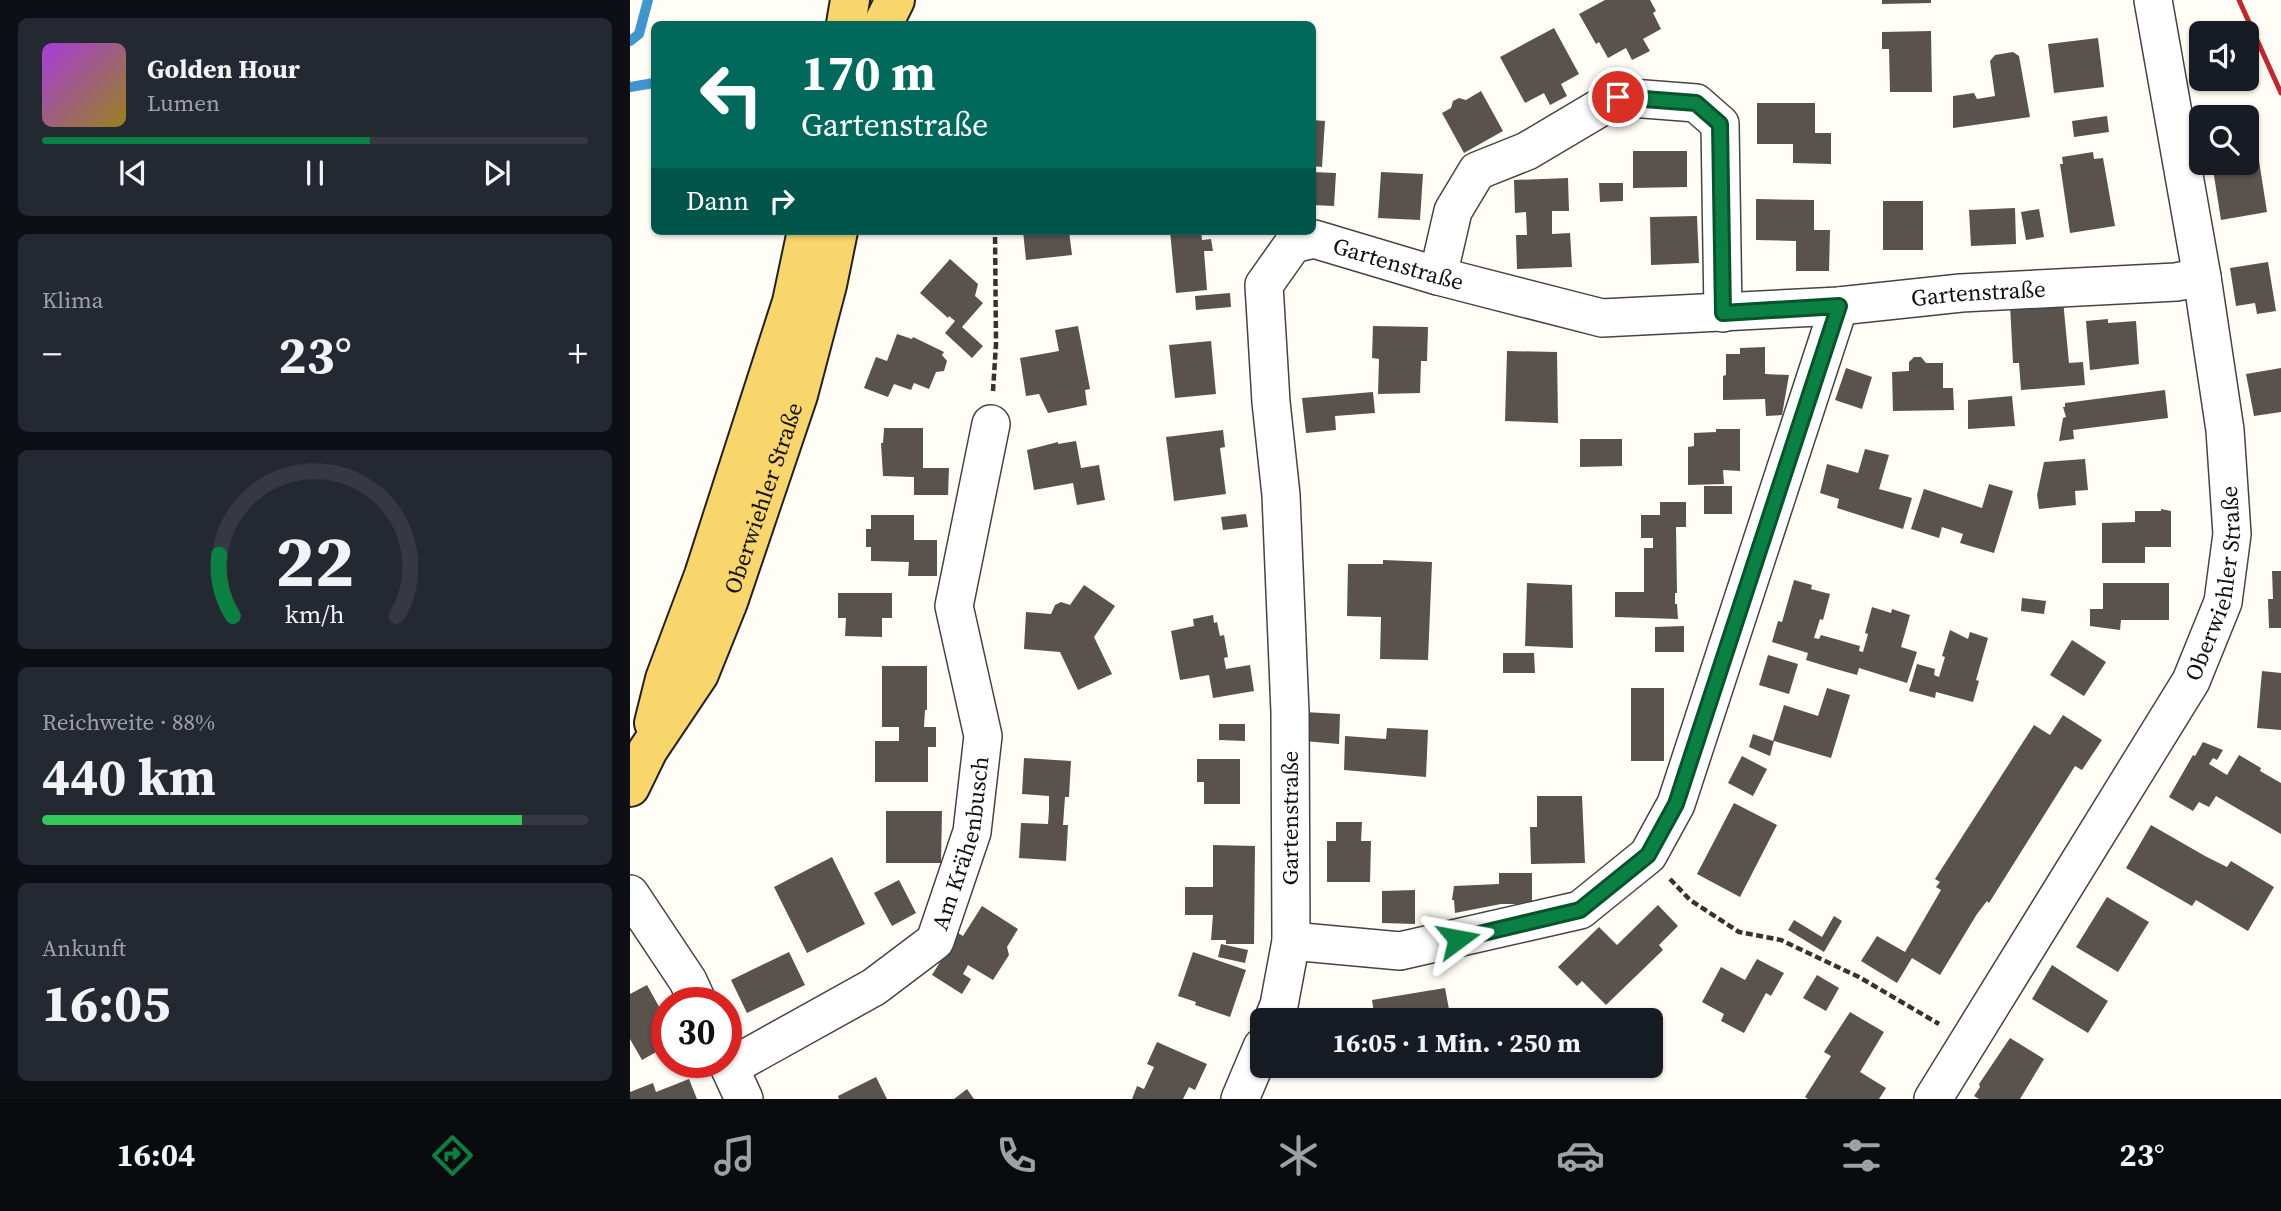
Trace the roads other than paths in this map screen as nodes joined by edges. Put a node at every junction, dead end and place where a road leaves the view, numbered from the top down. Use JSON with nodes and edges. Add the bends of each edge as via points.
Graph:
{"nodes":[{"id":1,"x":850,"y":0,"type":"edge"},
{"id":2,"x":895,"y":0,"type":"edge"},
{"id":3,"x":2154,"y":0,"type":"edge"},
{"id":4,"x":846,"y":21,"type":"edge"},
{"id":5,"x":884,"y":21,"type":"edge"},
{"id":6,"x":806,"y":235,"type":"edge"},
{"id":7,"x":837,"y":235,"type":"edge"},
{"id":8,"x":1438,"y":276,"type":"junction"},
{"id":9,"x":2202,"y":277,"type":"junction"},
{"id":10,"x":1839,"y":306,"type":"junction"},
{"id":11,"x":1723,"y":313,"type":"junction"},
{"id":12,"x":991,"y":424,"type":"road end"},
{"id":13,"x":648,"y":750,"type":"junction"},
{"id":14,"x":630,"y":787,"type":"edge"},
{"id":15,"x":630,"y":894,"type":"edge"},
{"id":16,"x":1291,"y":941,"type":"junction"},
{"id":17,"x":691,"y":987,"type":"edge"},
{"id":18,"x":1278,"y":1008,"type":"edge"},
{"id":19,"x":742,"y":1069,"type":"edge"},
{"id":20,"x":1250,"y":1075,"type":"edge"},
{"id":21,"x":1240,"y":1099,"type":"edge"},
{"id":22,"x":1933,"y":1099,"type":"edge"}],
"edges":[{"from":1,"to":4,"type":"main road"},
{"from":2,"to":5,"type":"main road"},
{"from":3,"to":9,"type":"street","name":"Oberwiehler Straße"},
{"from":6,"to":13,"type":"main road","name":"Oberwiehler Straße","via":[[792,302],[704,575],[665,679]]},
{"from":7,"to":13,"type":"main road","name":"Oberwiehler Straße","via":[[798,395],[728,602],[699,674]]},
{"from":8,"to":11,"type":"street","name":"Gartenstraße","via":[[1602,318]]},
{"from":8,"to":11,"type":"street","via":[[1453,211],[1477,171],[1527,151],[1618,97],[1696,103],[1720,124]]},
{"from":8,"to":16,"type":"street","name":"Gartenstraße","via":[[1314,239],[1293,244],[1264,285],[1281,495],[1290,712]]},
{"from":9,"to":10,"type":"street","name":"Gartenstraße"},
{"from":9,"to":22,"type":"street","name":"Oberwiehler Straße","via":[[2225,430],[2232,534],[2223,602],[2191,681]]},
{"from":10,"to":11,"type":"street","name":"Gartenstraße"},
{"from":10,"to":16,"type":"street","via":[[1676,804],[1648,855],[1580,910],[1400,951]]},
{"from":12,"to":19,"type":"street","name":"Am Krähenbusch","via":[[954,606],[983,736],[972,832],[935,941],[874,987]]},
{"from":13,"to":14,"type":"main road","name":"Oberwiehler Straße"},
{"from":15,"to":17,"type":"street"},
{"from":16,"to":18,"type":"street","name":"Gartenstraße"},
{"from":20,"to":21,"type":"street"}]}
